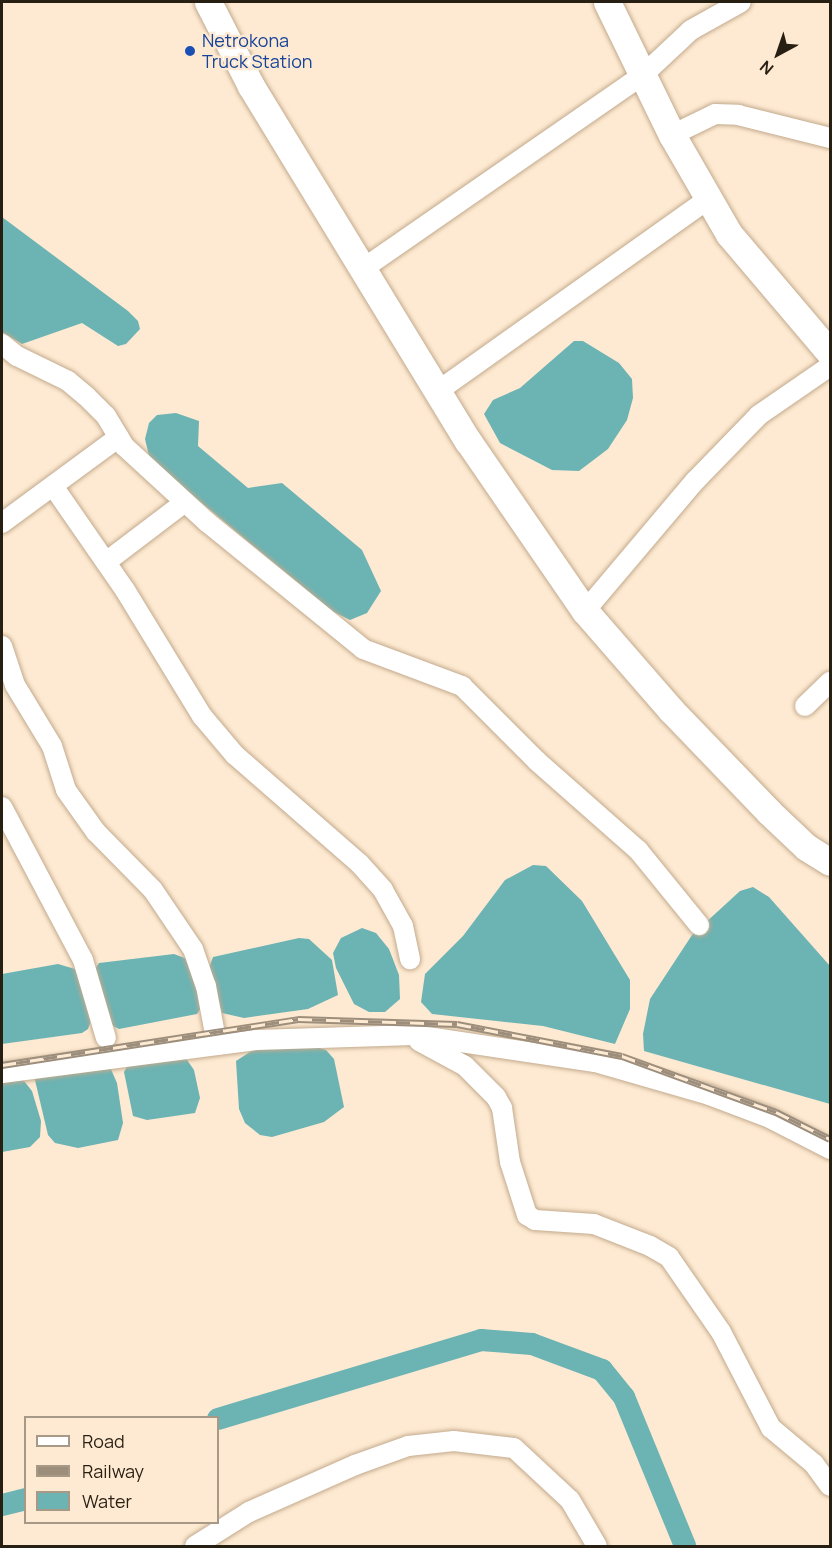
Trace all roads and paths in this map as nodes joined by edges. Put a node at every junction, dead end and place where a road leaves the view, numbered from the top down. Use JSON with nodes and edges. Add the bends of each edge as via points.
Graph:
{"nodes":[{"id":1,"x":208,"y":2,"type":"edge"},
{"id":2,"x":607,"y":2,"type":"edge"},
{"id":3,"x":741,"y":2,"type":"edge"},
{"id":4,"x":644,"y":74,"type":"junction"},
{"id":5,"x":672,"y":135,"type":"junction"},
{"id":6,"x":831,"y":138,"type":"edge"},
{"id":7,"x":708,"y":199,"type":"junction"},
{"id":8,"x":364,"y":268,"type":"junction"},
{"id":9,"x":2,"y":344,"type":"edge"},
{"id":10,"x":831,"y":353,"type":"edge"},
{"id":11,"x":831,"y":366,"type":"edge"},
{"id":12,"x":438,"y":391,"type":"junction"},
{"id":13,"x":119,"y":437,"type":"junction"},
{"id":14,"x":53,"y":486,"type":"junction"},
{"id":15,"x":185,"y":502,"type":"junction"},
{"id":16,"x":2,"y":523,"type":"edge"},
{"id":17,"x":106,"y":562,"type":"junction"},
{"id":18,"x":585,"y":611,"type":"junction"},
{"id":19,"x":2,"y":646,"type":"edge"},
{"id":20,"x":831,"y":682,"type":"edge"},
{"id":21,"x":806,"y":705,"type":"dead end"},
{"id":22,"x":2,"y":807,"type":"edge"},
{"id":23,"x":831,"y":862,"type":"edge"},
{"id":24,"x":699,"y":925,"type":"dead end"},
{"id":25,"x":410,"y":959,"type":"dead end"},
{"id":26,"x":414,"y":1035,"type":"junction"},
{"id":27,"x":105,"y":1038,"type":"dead end"},
{"id":28,"x":217,"y":1045,"type":"junction"},
{"id":29,"x":2,"y":1073,"type":"edge"},
{"id":30,"x":831,"y":1149,"type":"edge"},
{"id":31,"x":831,"y":1486,"type":"edge"},
{"id":32,"x":195,"y":1546,"type":"edge"},
{"id":33,"x":597,"y":1546,"type":"edge"}],
"edges":[{"from":1,"to":8,"type":"street","via":[[251,86]]},
{"from":2,"to":4,"type":"street"},
{"from":3,"to":4,"type":"street","via":[[691,30]]},
{"from":4,"to":5,"type":"street"},
{"from":4,"to":8,"type":"street"},
{"from":5,"to":6,"type":"street","via":[[716,114],[738,115]]},
{"from":5,"to":7,"type":"street"},
{"from":7,"to":10,"type":"street","via":[[729,234]]},
{"from":7,"to":12,"type":"street"},
{"from":8,"to":12,"type":"street"},
{"from":9,"to":13,"type":"street","via":[[68,381],[106,416]]},
{"from":11,"to":18,"type":"street","via":[[759,415],[695,481]]},
{"from":12,"to":18,"type":"street"},
{"from":13,"to":14,"type":"street"},
{"from":13,"to":15,"type":"street"},
{"from":14,"to":16,"type":"street"},
{"from":14,"to":17,"type":"street"},
{"from":15,"to":17,"type":"street"},
{"from":15,"to":24,"type":"street","via":[[363,649],[462,686],[537,761],[638,850]]},
{"from":17,"to":25,"type":"street","via":[[202,716],[235,755],[359,863],[383,890],[403,926]]},
{"from":18,"to":23,"type":"street","via":[[671,710],[769,812],[806,847]]},
{"from":19,"to":28,"type":"street","via":[[15,685],[52,746],[66,790],[96,832],[153,890],[193,950],[206,987]]},
{"from":20,"to":21,"type":"street"},
{"from":22,"to":27,"type":"street","via":[[83,960]]},
{"from":26,"to":28,"type":"street"},
{"from":26,"to":30,"type":"street","via":[[595,1062],[709,1095],[770,1118]]},
{"from":26,"to":31,"type":"street","via":[[425,1046],[465,1066],[496,1097],[502,1108],[510,1162],[527,1215],[535,1220],[594,1224],[650,1245],[669,1257],[721,1332],[771,1428],[814,1464]]},
{"from":28,"to":29,"type":"street"},
{"from":32,"to":33,"type":"street","via":[[249,1512],[355,1465],[408,1446],[454,1441],[514,1449],[570,1500]]}]}
